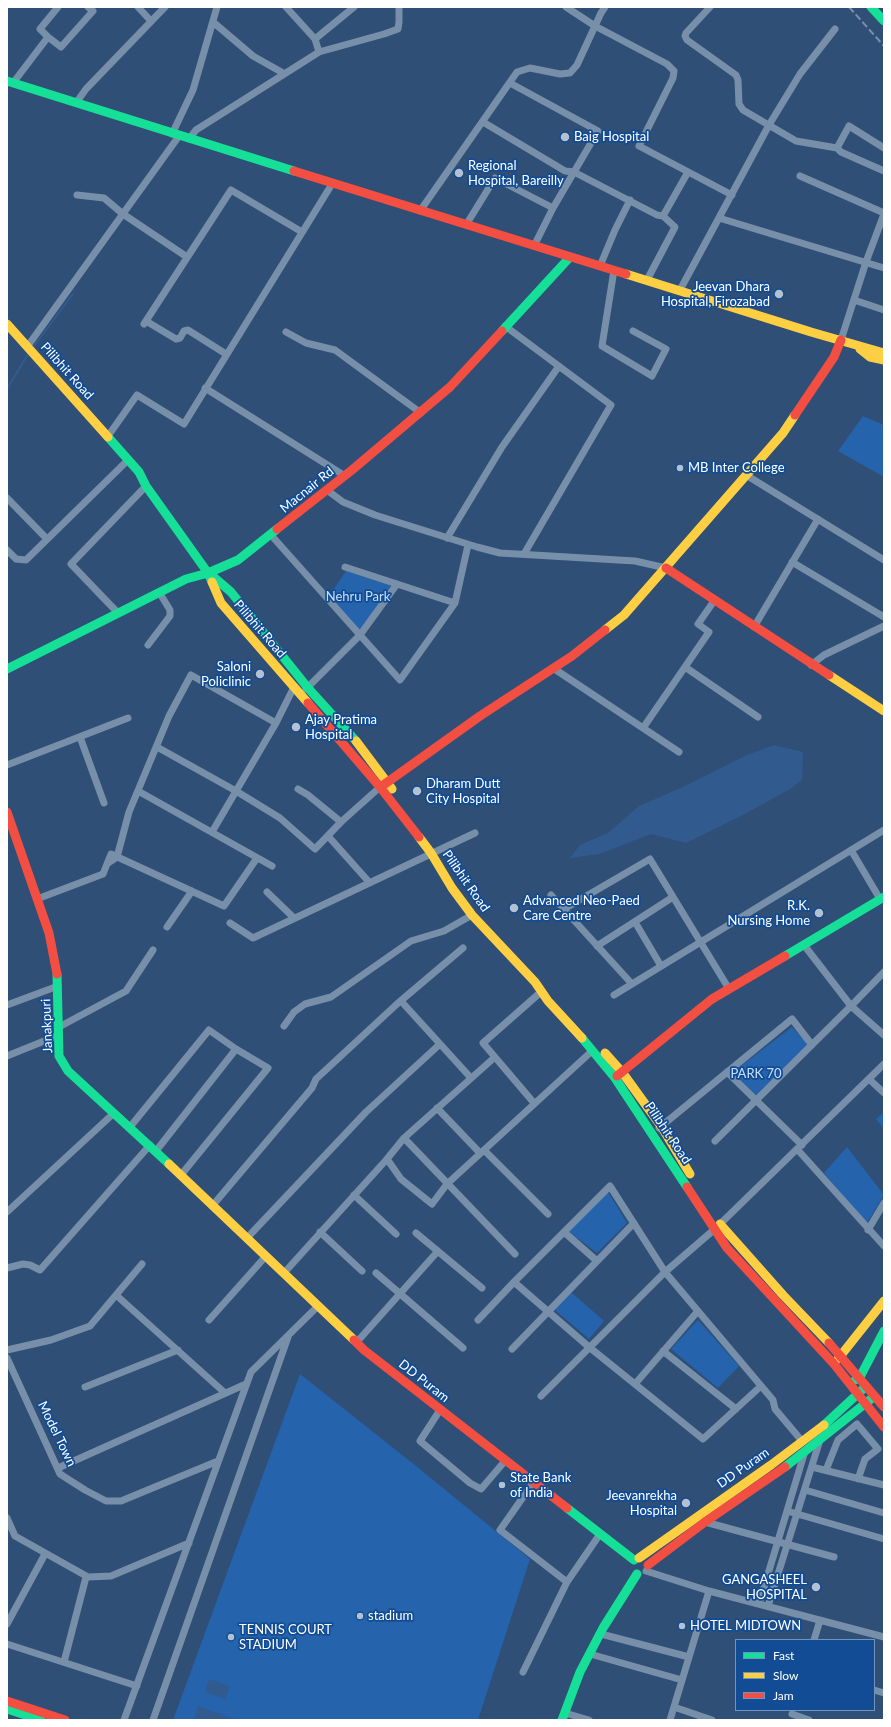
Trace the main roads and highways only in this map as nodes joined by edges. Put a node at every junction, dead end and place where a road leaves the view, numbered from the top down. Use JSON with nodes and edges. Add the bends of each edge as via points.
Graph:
{"nodes":[{"id":1,"x":871,"y":7,"type":"edge"},
{"id":2,"x":884,"y":21,"type":"edge"},
{"id":3,"x":10,"y":82,"type":"edge"},
{"id":4,"x":570,"y":257,"type":"junction"},
{"id":5,"x":7,"y":324,"type":"edge"},
{"id":6,"x":841,"y":340,"type":"junction"},
{"id":7,"x":855,"y":345,"type":"junction"},
{"id":8,"x":884,"y":346,"type":"edge"},
{"id":9,"x":884,"y":353,"type":"edge"},
{"id":10,"x":884,"y":360,"type":"edge"},
{"id":11,"x":666,"y":568,"type":"junction"},
{"id":12,"x":208,"y":573,"type":"junction"},
{"id":13,"x":7,"y":669,"type":"edge"},
{"id":14,"x":884,"y":712,"type":"edge"},
{"id":15,"x":384,"y":784,"type":"junction"},
{"id":16,"x":7,"y":812,"type":"edge"},
{"id":17,"x":433,"y":852,"type":"junction"},
{"id":18,"x":882,"y":898,"type":"edge"},
{"id":19,"x":619,"y":1075,"type":"junction"},
{"id":20,"x":213,"y":1205,"type":"joint"},
{"id":21,"x":718,"y":1226,"type":"junction"},
{"id":22,"x":884,"y":1301,"type":"edge"},
{"id":23,"x":884,"y":1331,"type":"edge"},
{"id":24,"x":841,"y":1355,"type":"junction"},
{"id":25,"x":834,"y":1364,"type":"junction"},
{"id":26,"x":860,"y":1377,"type":"junction"},
{"id":27,"x":850,"y":1384,"type":"junction"},
{"id":28,"x":866,"y":1386,"type":"junction"},
{"id":29,"x":858,"y":1394,"type":"junction"},
{"id":30,"x":875,"y":1396,"type":"junction"},
{"id":31,"x":865,"y":1403,"type":"junction"},
{"id":32,"x":884,"y":1407,"type":"edge"},
{"id":33,"x":884,"y":1427,"type":"edge"},
{"id":34,"x":637,"y":1559,"type":"junction"},
{"id":35,"x":644,"y":1570,"type":"junction"},
{"id":36,"x":7,"y":1701,"type":"edge"},
{"id":37,"x":7,"y":1709,"type":"edge"},
{"id":38,"x":564,"y":1716,"type":"edge"},
{"id":39,"x":25,"y":1717,"type":"edge"},
{"id":40,"x":41,"y":1720,"type":"edge"},
{"id":41,"x":65,"y":1720,"type":"edge"}],
"edges":[{"from":1,"to":2,"type":"main road"},
{"from":3,"to":4,"type":"main road"},
{"from":4,"to":6,"type":"main road"},
{"from":4,"to":12,"type":"main road","name":"Macnair Rd","via":[[450,387],[421,413],[271,536],[238,560]]},
{"from":5,"to":12,"type":"main road","name":"Pilibhit Road","via":[[139,472],[146,486]]},
{"from":6,"to":7,"type":"main road"},
{"from":6,"to":11,"type":"main road","via":[[834,357],[783,433]]},
{"from":7,"to":8,"type":"main road","via":[[868,341]]},
{"from":7,"to":9,"type":"main road"},
{"from":7,"to":10,"type":"main road","via":[[870,357]]},
{"from":11,"to":14,"type":"main road"},
{"from":11,"to":15,"type":"main road","via":[[624,615],[572,656],[480,716]]},
{"from":12,"to":13,"type":"main road","name":"Macnair Rd","via":[[186,579]]},
{"from":12,"to":15,"type":"main road","via":[[231,592],[308,688],[357,742]]},
{"from":12,"to":15,"type":"main road","name":"Pilibhit Road","via":[[221,604]]},
{"from":15,"to":17,"type":"main road","name":"Pilibhit Road"},
{"from":16,"to":20,"type":"main road","name":"Janakpuri","via":[[49,933],[58,986],[59,1056],[68,1071]]},
{"from":17,"to":19,"type":"main road","via":[[477,908]]},
{"from":17,"to":19,"type":"main road","name":"Pilibhit Road","via":[[452,888],[472,915],[542,991],[592,1051]]},
{"from":18,"to":19,"type":"main road","via":[[712,999]]},
{"from":19,"to":21,"type":"main road","name":"Pilibhit Road","via":[[652,1133]]},
{"from":19,"to":21,"type":"main road","via":[[661,1126]]},
{"from":20,"to":34,"type":"main road","name":"DD Puram","via":[[356,1343],[533,1483]]},
{"from":21,"to":24,"type":"main road"},
{"from":21,"to":25,"type":"main road","name":"Pilibhit Road","via":[[727,1248]]},
{"from":22,"to":24,"type":"main road"},
{"from":23,"to":26,"type":"main road"},
{"from":24,"to":25,"type":"main road"},
{"from":24,"to":26,"type":"main road"},
{"from":25,"to":27,"type":"main road","name":"Pilibhit Road"},
{"from":26,"to":27,"type":"main road"},
{"from":26,"to":28,"type":"main road"},
{"from":27,"to":29,"type":"main road","name":"Pilibhit Road"},
{"from":28,"to":29,"type":"main road","name":"DD Puram"},
{"from":28,"to":30,"type":"main road"},
{"from":29,"to":31,"type":"main road","name":"Pilibhit Road"},
{"from":29,"to":34,"type":"main road","name":"DD Puram","via":[[802,1442]]},
{"from":30,"to":31,"type":"main road","name":"DD Puram"},
{"from":30,"to":32,"type":"main road"},
{"from":31,"to":33,"type":"main road","name":"Pilibhit Road"},
{"from":31,"to":35,"type":"main road","name":"DD Puram","via":[[786,1466],[706,1522]]},
{"from":34,"to":35,"type":"main road","via":[[645,1560]]},
{"from":34,"to":35,"type":"main road","via":[[632,1566]]},
{"from":35,"to":38,"type":"main road","via":[[601,1634],[580,1672]]},
{"from":36,"to":41,"type":"main road"},
{"from":37,"to":39,"type":"main road"},
{"from":39,"to":40,"type":"main road"}]}
